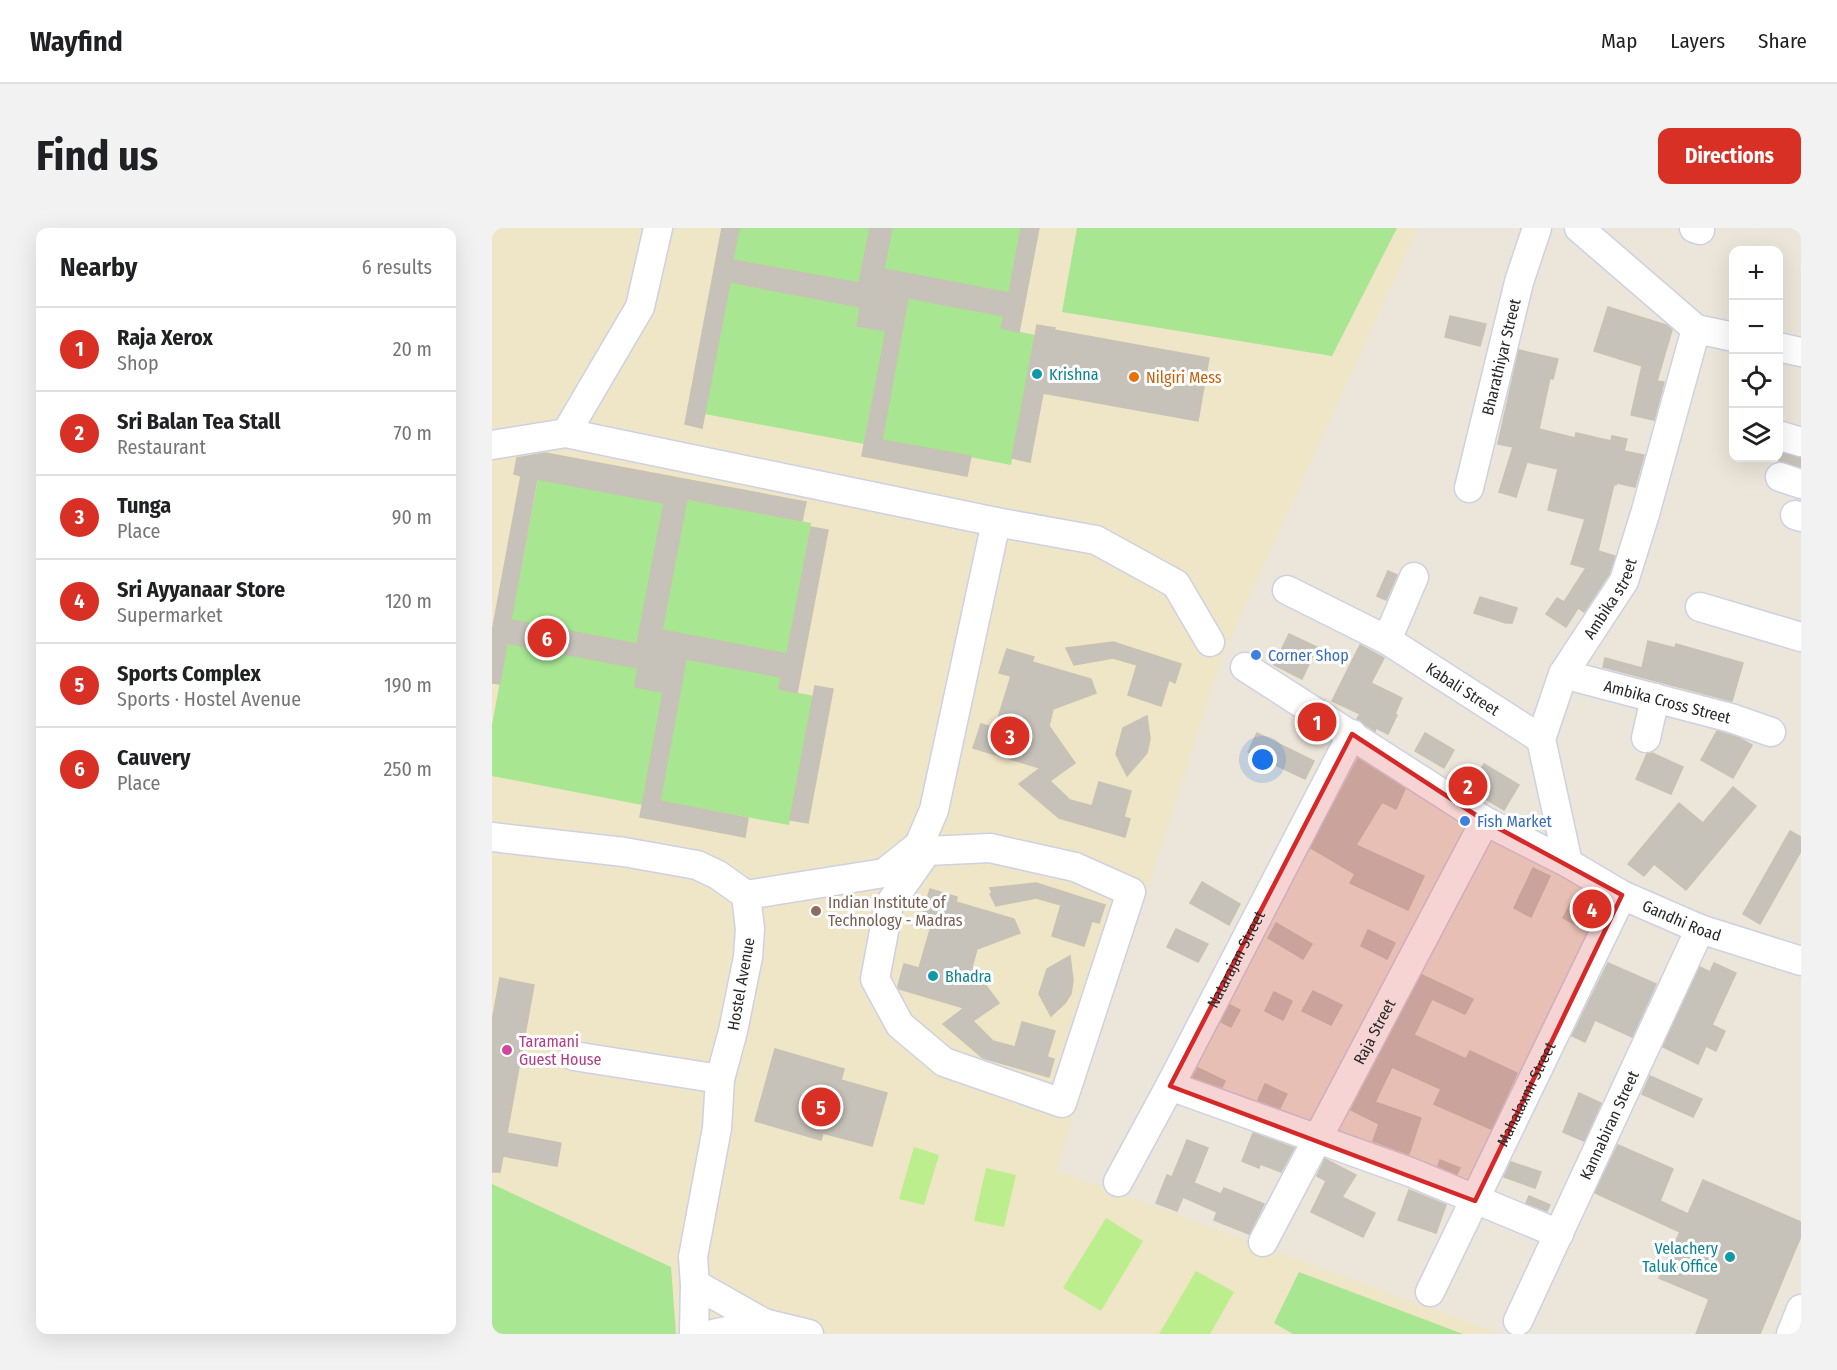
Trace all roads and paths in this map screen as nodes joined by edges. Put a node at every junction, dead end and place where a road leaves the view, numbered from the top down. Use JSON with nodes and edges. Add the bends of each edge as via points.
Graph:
{"nodes":[{"id":1,"x":658,"y":228,"type":"edge"},
{"id":2,"x":1537,"y":228,"type":"edge"},
{"id":3,"x":1579,"y":228,"type":"edge"},
{"id":4,"x":1696,"y":329,"type":"junction"},
{"id":5,"x":1729,"y":336,"type":"edge"},
{"id":6,"x":1783,"y":348,"type":"edge"},
{"id":7,"x":1801,"y":352,"type":"edge"},
{"id":8,"x":566,"y":433,"type":"junction"},
{"id":9,"x":1783,"y":436,"type":"edge"},
{"id":10,"x":1801,"y":442,"type":"edge"},
{"id":11,"x":492,"y":445,"type":"edge"},
{"id":12,"x":1469,"y":488,"type":"dead end"},
{"id":13,"x":996,"y":522,"type":"junction"},
{"id":14,"x":1414,"y":577,"type":"dead end"},
{"id":15,"x":1287,"y":590,"type":"dead end"},
{"id":16,"x":1700,"y":607,"type":"dead end"},
{"id":17,"x":1801,"y":637,"type":"edge"},
{"id":18,"x":1387,"y":640,"type":"junction"},
{"id":19,"x":1210,"y":642,"type":"dead end"},
{"id":20,"x":1245,"y":667,"type":"dead end"},
{"id":21,"x":1563,"y":674,"type":"junction"},
{"id":22,"x":1655,"y":698,"type":"junction"},
{"id":23,"x":1771,"y":732,"type":"dead end"},
{"id":24,"x":1352,"y":734,"type":"junction"},
{"id":25,"x":1646,"y":738,"type":"dead end"},
{"id":26,"x":1541,"y":739,"type":"junction"},
{"id":27,"x":1485,"y":821,"type":"junction"},
{"id":28,"x":492,"y":837,"type":"edge"},
{"id":29,"x":923,"y":848,"type":"junction"},
{"id":30,"x":1568,"y":862,"type":"junction"},
{"id":31,"x":746,"y":895,"type":"junction"},
{"id":32,"x":1622,"y":895,"type":"junction"},
{"id":33,"x":1700,"y":929,"type":"junction"},
{"id":34,"x":1801,"y":961,"type":"edge"},
{"id":35,"x":574,"y":1056,"type":"dead end"},
{"id":36,"x":720,"y":1079,"type":"junction"},
{"id":37,"x":1170,"y":1086,"type":"junction"},
{"id":38,"x":1318,"y":1139,"type":"junction"},
{"id":39,"x":1118,"y":1182,"type":"dead end"},
{"id":40,"x":1475,"y":1201,"type":"junction"},
{"id":41,"x":1558,"y":1234,"type":"junction"},
{"id":42,"x":1263,"y":1242,"type":"dead end"},
{"id":43,"x":695,"y":1284,"type":"junction"},
{"id":44,"x":1430,"y":1292,"type":"dead end"},
{"id":45,"x":1801,"y":1309,"type":"edge"},
{"id":46,"x":1518,"y":1321,"type":"dead end"},
{"id":47,"x":764,"y":1323,"type":"junction"},
{"id":48,"x":694,"y":1334,"type":"edge"},
{"id":49,"x":713,"y":1334,"type":"edge"},
{"id":50,"x":809,"y":1334,"type":"edge"},
{"id":51,"x":1791,"y":1334,"type":"edge"}],
"edges":[{"from":1,"to":8,"type":"street","via":[[640,307]]},
{"from":2,"to":12,"type":"street","name":"Bharathiyar Street","via":[[1519,282]]},
{"from":3,"to":4,"type":"street"},
{"from":4,"to":5,"type":"street"},
{"from":4,"to":21,"type":"street","name":"Ambika street","via":[[1624,581]]},
{"from":6,"to":7,"type":"street"},
{"from":8,"to":11,"type":"street"},
{"from":8,"to":13,"type":"street"},
{"from":9,"to":10,"type":"street"},
{"from":13,"to":19,"type":"street","via":[[1096,540],[1176,584]]},
{"from":13,"to":29,"type":"street"},
{"from":14,"to":18,"type":"street"},
{"from":15,"to":18,"type":"street","name":"Kabali Street"},
{"from":16,"to":17,"type":"street"},
{"from":18,"to":26,"type":"street","name":"Kabali Street"},
{"from":20,"to":24,"type":"street","name":"Gandhi Road"},
{"from":21,"to":22,"type":"street","name":"Ambika Cross Street"},
{"from":21,"to":26,"type":"street","name":"Ambika street"},
{"from":22,"to":23,"type":"street","name":"Ambika Cross Street"},
{"from":22,"to":25,"type":"street"},
{"from":24,"to":27,"type":"street","name":"Gandhi Road"},
{"from":24,"to":37,"type":"street","name":"Natarajan Street"},
{"from":26,"to":30,"type":"street"},
{"from":27,"to":30,"type":"street","name":"Gandhi Road"},
{"from":27,"to":38,"type":"street","name":"Raja Street"},
{"from":28,"to":31,"type":"street","via":[[624,852],[697,865]]},
{"from":29,"to":29,"type":"street","via":[[889,905],[875,979],[900,1025],[944,1062],[1062,1103],[1131,892],[1075,867],[990,848]]},
{"from":29,"to":31,"type":"street","via":[[884,873]]},
{"from":30,"to":32,"type":"street","name":"Gandhi Road"},
{"from":31,"to":36,"type":"street","name":"Hostel Avenue","via":[[748,957]]},
{"from":32,"to":33,"type":"street","name":"Gandhi Road"},
{"from":32,"to":40,"type":"street","name":"Mahalaxmi Street"},
{"from":33,"to":34,"type":"street","name":"Gandhi Road"},
{"from":33,"to":41,"type":"street","name":"Kannabiran Street"},
{"from":35,"to":36,"type":"street"},
{"from":36,"to":43,"type":"street","name":"Hostel Avenue","via":[[717,1128],[693,1257]]},
{"from":37,"to":38,"type":"street"},
{"from":37,"to":39,"type":"street","name":"Natarajan Street"},
{"from":38,"to":40,"type":"street","via":[[1410,1172]]},
{"from":38,"to":42,"type":"street","name":"Raja Street"},
{"from":40,"to":41,"type":"street"},
{"from":40,"to":44,"type":"street","name":"Mahalaxmi Street"},
{"from":41,"to":46,"type":"street","name":"Kannabiran Street"},
{"from":43,"to":47,"type":"street"},
{"from":43,"to":48,"type":"street","name":"Hostel Avenue"},
{"from":45,"to":51,"type":"street"},
{"from":47,"to":49,"type":"street"},
{"from":47,"to":50,"type":"street"}]}
